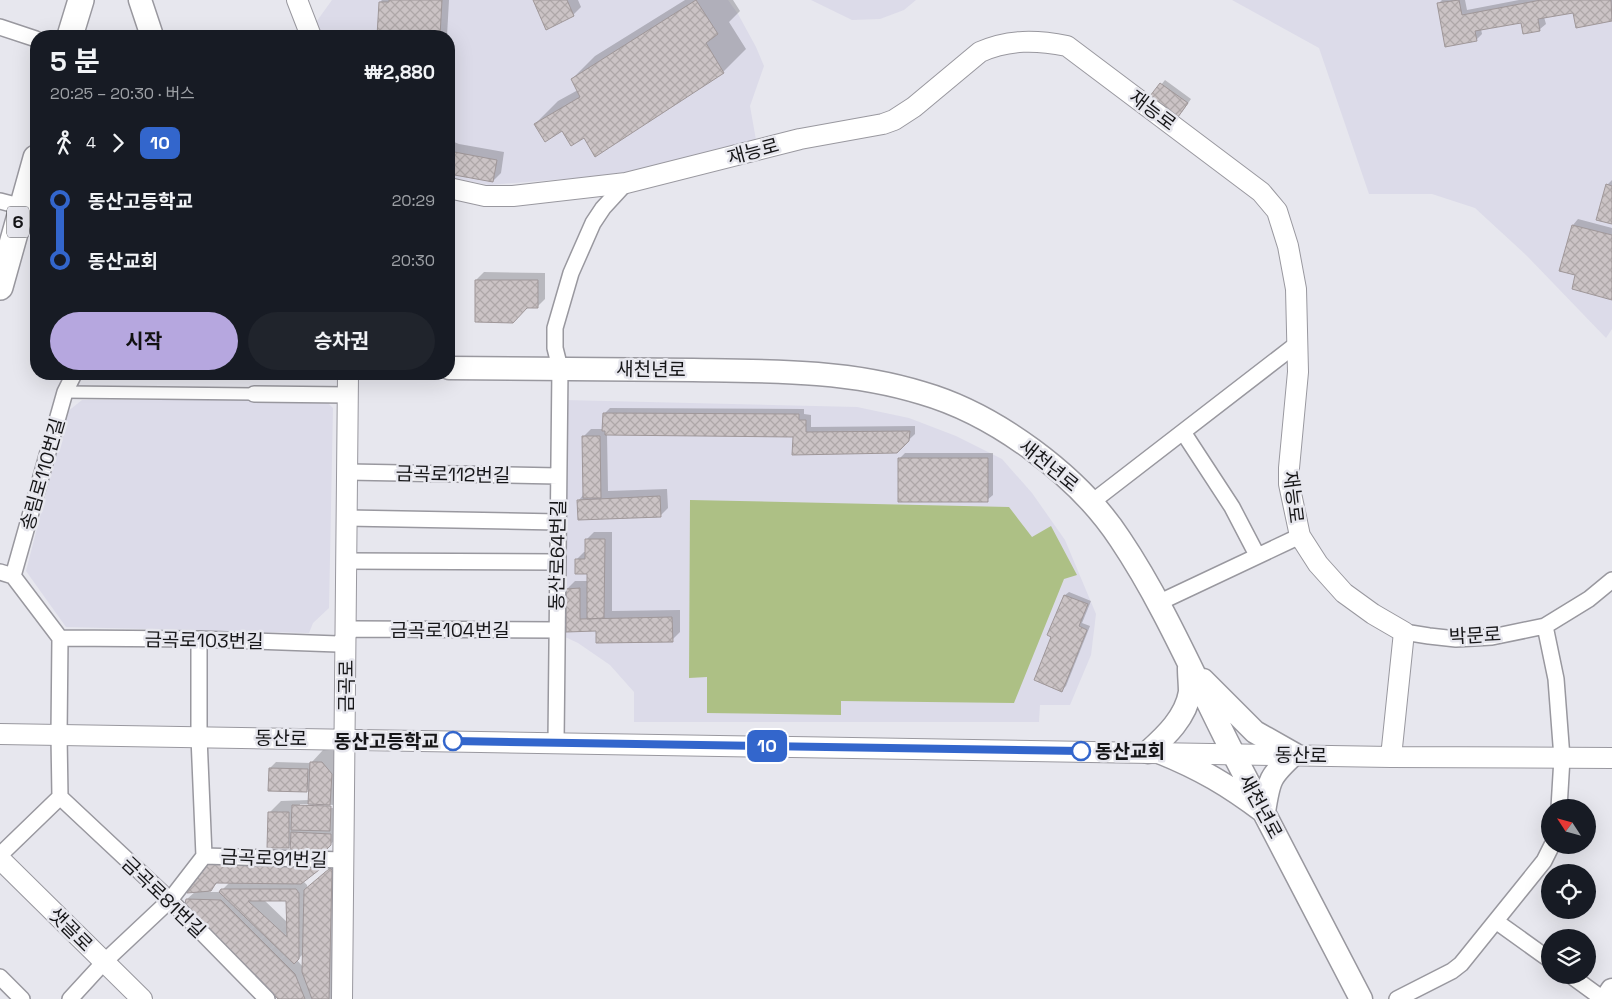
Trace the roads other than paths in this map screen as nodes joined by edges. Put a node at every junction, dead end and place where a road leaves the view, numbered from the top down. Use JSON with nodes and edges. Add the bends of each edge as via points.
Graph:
{"nodes":[{"id":1,"x":81,"y":0,"type":"edge"},
{"id":2,"x":140,"y":0,"type":"edge"},
{"id":3,"x":297,"y":0,"type":"edge"},
{"id":4,"x":0,"y":28,"type":"edge"},
{"id":5,"x":72,"y":30,"type":"edge"},
{"id":6,"x":150,"y":30,"type":"edge"},
{"id":7,"x":309,"y":30,"type":"edge"},
{"id":8,"x":30,"y":37,"type":"edge"},
{"id":9,"x":30,"y":169,"type":"edge"},
{"id":10,"x":626,"y":183,"type":"junction"},
{"id":11,"x":455,"y":189,"type":"edge"},
{"id":12,"x":11,"y":204,"type":"edge"},
{"id":13,"x":0,"y":287,"type":"edge"},
{"id":14,"x":1298,"y":343,"type":"junction"},
{"id":15,"x":455,"y":368,"type":"edge"},
{"id":16,"x":560,"y":368,"type":"junction"},
{"id":17,"x":71,"y":380,"type":"edge"},
{"id":18,"x":348,"y":380,"type":"edge"},
{"id":19,"x":65,"y":392,"type":"junction"},
{"id":20,"x":254,"y":394,"type":"joint"},
{"id":21,"x":348,"y":395,"type":"junction"},
{"id":22,"x":1183,"y":432,"type":"junction"},
{"id":23,"x":348,"y":472,"type":"junction"},
{"id":24,"x":558,"y":476,"type":"junction"},
{"id":25,"x":1092,"y":502,"type":"junction"},
{"id":26,"x":347,"y":518,"type":"junction"},
{"id":27,"x":558,"y":522,"type":"junction"},
{"id":28,"x":1300,"y":536,"type":"junction"},
{"id":29,"x":1257,"y":555,"type":"junction"},
{"id":30,"x":347,"y":560,"type":"junction"},
{"id":31,"x":557,"y":562,"type":"junction"},
{"id":32,"x":7,"y":574,"type":"edge"},
{"id":33,"x":1612,"y":580,"type":"edge"},
{"id":34,"x":1158,"y":603,"type":"junction"},
{"id":35,"x":1545,"y":626,"type":"junction"},
{"id":36,"x":556,"y":630,"type":"junction"},
{"id":37,"x":1404,"y":632,"type":"junction"},
{"id":38,"x":346,"y":637,"type":"junction"},
{"id":39,"x":60,"y":638,"type":"junction"},
{"id":40,"x":199,"y":639,"type":"junction"},
{"id":41,"x":1189,"y":665,"type":"junction"},
{"id":42,"x":0,"y":734,"type":"edge"},
{"id":43,"x":58,"y":735,"type":"junction"},
{"id":44,"x":199,"y":737,"type":"junction"},
{"id":45,"x":346,"y":739,"type":"junction"},
{"id":46,"x":556,"y":742,"type":"junction"},
{"id":47,"x":1154,"y":752,"type":"junction"},
{"id":48,"x":1233,"y":753,"type":"junction"},
{"id":49,"x":1294,"y":754,"type":"junction"},
{"id":50,"x":1391,"y":757,"type":"junction"},
{"id":51,"x":1562,"y":758,"type":"junction"},
{"id":52,"x":1612,"y":758,"type":"edge"},
{"id":53,"x":60,"y":797,"type":"junction"},
{"id":54,"x":1560,"y":799,"type":"edge"},
{"id":55,"x":1264,"y":812,"type":"junction"},
{"id":56,"x":1548,"y":854,"type":"edge"},
{"id":57,"x":204,"y":856,"type":"junction"},
{"id":58,"x":0,"y":857,"type":"edge"},
{"id":59,"x":343,"y":860,"type":"junction"},
{"id":60,"x":170,"y":900,"type":"junction"},
{"id":61,"x":1497,"y":922,"type":"junction"},
{"id":62,"x":1541,"y":954,"type":"edge"},
{"id":63,"x":104,"y":962,"type":"junction"},
{"id":64,"x":0,"y":977,"type":"edge"},
{"id":65,"x":1583,"y":984,"type":"edge"},
{"id":66,"x":1612,"y":990,"type":"edge"},
{"id":67,"x":22,"y":999,"type":"edge"},
{"id":68,"x":70,"y":999,"type":"edge"},
{"id":69,"x":142,"y":999,"type":"edge"},
{"id":70,"x":267,"y":999,"type":"edge"},
{"id":71,"x":342,"y":999,"type":"edge"},
{"id":72,"x":1361,"y":999,"type":"edge"},
{"id":73,"x":1397,"y":999,"type":"edge"},
{"id":74,"x":1604,"y":999,"type":"edge"}],
"edges":[{"from":1,"to":5,"type":"main road"},
{"from":2,"to":6,"type":"main road"},
{"from":3,"to":7,"type":"street"},
{"from":4,"to":8,"type":"street"},
{"from":9,"to":12,"type":"main road","number":"6"},
{"from":10,"to":11,"type":"street","name":"재능로","via":[[513,196],[485,196]]},
{"from":10,"to":14,"type":"street","name":"재능로","via":[[800,139],[894,120],[980,52],[992,47],[1028,41],[1067,46],[1261,192],[1272,204],[1283,228],[1294,275]]},
{"from":10,"to":16,"type":"street","name":"동산로64번길","via":[[592,223],[571,273],[555,328]]},
{"from":12,"to":13,"type":"main road","number":"6"},
{"from":14,"to":22,"type":"street"},
{"from":14,"to":28,"type":"street","name":"재능로","via":[[1289,484]]},
{"from":15,"to":16,"type":"main road","name":"새천년로"},
{"from":16,"to":24,"type":"street","name":"동산로64번길"},
{"from":16,"to":25,"type":"main road","name":"새천년로","via":[[823,373],[900,387],[955,404],[998,426],[1042,458]]},
{"from":17,"to":19,"type":"street","name":"송림로110번길"},
{"from":18,"to":21,"type":"street","name":"금곡로"},
{"from":19,"to":20,"type":"street"},
{"from":19,"to":32,"type":"street","name":"송림로110번길"},
{"from":20,"to":21,"type":"street"},
{"from":21,"to":23,"type":"street","name":"금곡로"},
{"from":22,"to":25,"type":"street"},
{"from":22,"to":29,"type":"street","via":[[1232,507]]},
{"from":23,"to":24,"type":"street","name":"금곡로112번길"},
{"from":23,"to":26,"type":"street","name":"금곡로"},
{"from":24,"to":27,"type":"street","name":"동산로64번길"},
{"from":25,"to":34,"type":"main road","name":"새천년로","via":[[1119,537]]},
{"from":26,"to":27,"type":"street"},
{"from":26,"to":30,"type":"street","name":"금곡로"},
{"from":27,"to":31,"type":"street","name":"동산로64번길"},
{"from":28,"to":29,"type":"street"},
{"from":28,"to":37,"type":"street","name":"재능로","via":[[1318,564],[1344,593]]},
{"from":29,"to":34,"type":"street"},
{"from":30,"to":31,"type":"street"},
{"from":30,"to":38,"type":"street","name":"금곡로"},
{"from":31,"to":36,"type":"street","name":"동산로64번길"},
{"from":32,"to":39,"type":"street"},
{"from":33,"to":35,"type":"street"},
{"from":34,"to":41,"type":"main road","name":"새천년로"},
{"from":35,"to":37,"type":"street","name":"박문로","via":[[1492,637],[1456,639]]},
{"from":35,"to":51,"type":"street","via":[[1556,679]]},
{"from":36,"to":38,"type":"street","name":"금곡로104번길","via":[[353,629]]},
{"from":36,"to":46,"type":"street","name":"동산로64번길"},
{"from":37,"to":50,"type":"street"},
{"from":38,"to":40,"type":"street","name":"금곡로103번길","via":[[338,644]]},
{"from":38,"to":45,"type":"street","name":"금곡로"},
{"from":39,"to":40,"type":"street","name":"금곡로103번길"},
{"from":39,"to":43,"type":"street"},
{"from":40,"to":44,"type":"street"},
{"from":41,"to":47,"type":"main road","via":[[1190,692],[1183,710]]},
{"from":41,"to":48,"type":"main road","name":"새천년로"},
{"from":41,"to":49,"type":"main road","via":[[1255,732]]},
{"from":42,"to":43,"type":"street","name":"동산로"},
{"from":43,"to":44,"type":"street","name":"동산로"},
{"from":43,"to":53,"type":"street"},
{"from":44,"to":45,"type":"street","name":"동산로"},
{"from":44,"to":57,"type":"street"},
{"from":45,"to":46,"type":"street","name":"동산로"},
{"from":45,"to":59,"type":"street","name":"금곡로"},
{"from":46,"to":47,"type":"street","name":"동산로"},
{"from":47,"to":48,"type":"street","name":"동산로"},
{"from":47,"to":55,"type":"main road","via":[[1217,779]]},
{"from":48,"to":49,"type":"street","name":"동산로"},
{"from":48,"to":55,"type":"main road","name":"새천년로"},
{"from":49,"to":50,"type":"street","name":"동산로"},
{"from":49,"to":55,"type":"main road","via":[[1276,770],[1268,784]]},
{"from":50,"to":51,"type":"street","name":"동산로"},
{"from":51,"to":52,"type":"street","name":"동산로"},
{"from":51,"to":54,"type":"street"},
{"from":53,"to":58,"type":"street"},
{"from":53,"to":60,"type":"street","name":"금곡로81번길"},
{"from":55,"to":72,"type":"main road","name":"새천년로"},
{"from":56,"to":61,"type":"street"},
{"from":57,"to":59,"type":"street","name":"금곡로91번길"},
{"from":57,"to":60,"type":"street"},
{"from":58,"to":63,"type":"street","name":"샛골로"},
{"from":59,"to":71,"type":"street","name":"금곡로"},
{"from":60,"to":63,"type":"street"},
{"from":60,"to":70,"type":"street","name":"금곡로81번길"},
{"from":61,"to":62,"type":"street"},
{"from":61,"to":73,"type":"street","via":[[1452,971]]},
{"from":63,"to":68,"type":"street"},
{"from":63,"to":69,"type":"street","name":"샛골로"},
{"from":64,"to":67,"type":"street"},
{"from":65,"to":74,"type":"street"},
{"from":66,"to":74,"type":"main road"}]}
